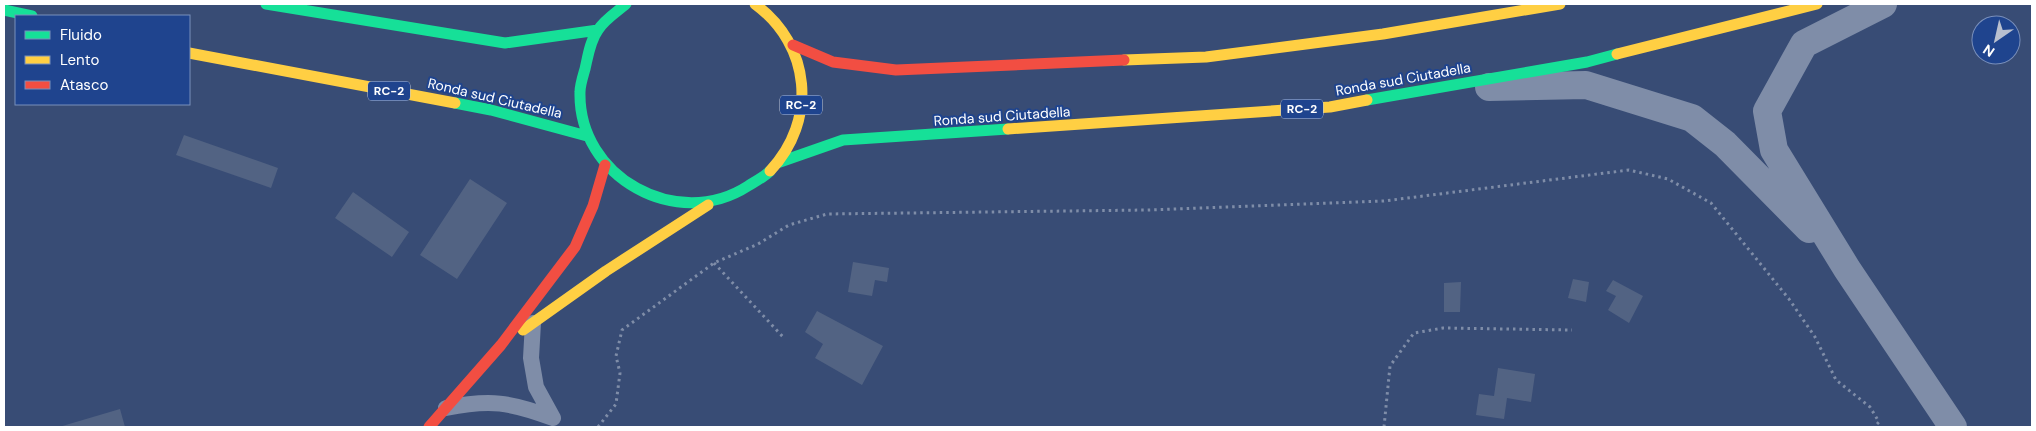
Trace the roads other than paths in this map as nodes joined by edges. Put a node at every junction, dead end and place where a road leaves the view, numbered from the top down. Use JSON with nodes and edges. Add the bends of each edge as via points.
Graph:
{"nodes":[{"id":1,"x":266,"y":4,"type":"edge"},
{"id":2,"x":626,"y":4,"type":"edge"},
{"id":3,"x":1560,"y":4,"type":"edge"},
{"id":4,"x":1817,"y":4,"type":"edge"},
{"id":5,"x":1883,"y":4,"type":"edge"},
{"id":6,"x":760,"y":5,"type":"edge"},
{"id":7,"x":4,"y":10,"type":"edge"},
{"id":8,"x":27,"y":15,"type":"edge"},
{"id":9,"x":598,"y":30,"type":"junction"},
{"id":10,"x":793,"y":45,"type":"junction"},
{"id":11,"x":190,"y":53,"type":"edge"},
{"id":12,"x":1435,"y":88,"type":"junction"},
{"id":13,"x":587,"y":136,"type":"junction"},
{"id":14,"x":780,"y":162,"type":"junction"},
{"id":15,"x":605,"y":165,"type":"junction"},
{"id":16,"x":708,"y":205,"type":"junction"},
{"id":17,"x":1847,"y":269,"type":"junction"},
{"id":18,"x":533,"y":323,"type":"junction"},
{"id":19,"x":501,"y":345,"type":"junction"},
{"id":20,"x":444,"y":409,"type":"junction"},
{"id":21,"x":428,"y":427,"type":"edge"},
{"id":22,"x":1953,"y":427,"type":"edge"}],
"edges":[{"from":1,"to":9,"type":"main road","via":[[505,43]]},
{"from":2,"to":9,"type":"main road","number":"RC-2"},
{"from":3,"to":10,"type":"main road","via":[[1383,34],[1206,57],[896,70],[833,62]]},
{"from":4,"to":12,"type":"main road","name":"Ronda sud Ciutadella","number":"RC-2","via":[[1587,62]]},
{"from":5,"to":17,"type":"street","via":[[1804,44],[1767,110],[1774,150]]},
{"from":6,"to":10,"type":"main road","number":"RC-2"},
{"from":7,"to":8,"type":"main road"},
{"from":9,"to":13,"type":"main road","number":"RC-2","via":[[581,71],[579,100]]},
{"from":10,"to":14,"type":"main road","number":"RC-2","via":[[802,81],[800,119]]},
{"from":11,"to":13,"type":"main road","name":"Ronda sud Ciutadella","number":"RC-2","via":[[491,110]]},
{"from":12,"to":14,"type":"main road","name":"Ronda sud Ciutadella","number":"RC-2","via":[[1330,107],[843,140]]},
{"from":12,"to":17,"type":"street","via":[[1586,85],[1692,118],[1726,144]]},
{"from":13,"to":15,"type":"main road","number":"RC-2"},
{"from":14,"to":16,"type":"main road","number":"RC-2","via":[[752,188]]},
{"from":15,"to":16,"type":"main road","number":"RC-2","via":[[634,190],[669,204]]},
{"from":15,"to":19,"type":"main road","via":[[593,206],[575,247]]},
{"from":16,"to":18,"type":"main road"},
{"from":17,"to":22,"type":"street"},
{"from":18,"to":19,"type":"main road"},
{"from":18,"to":20,"type":"lane","via":[[531,358],[536,387],[553,418],[525,407],[498,403],[477,402]]},
{"from":19,"to":20,"type":"main road"},
{"from":20,"to":21,"type":"main road"}]}
